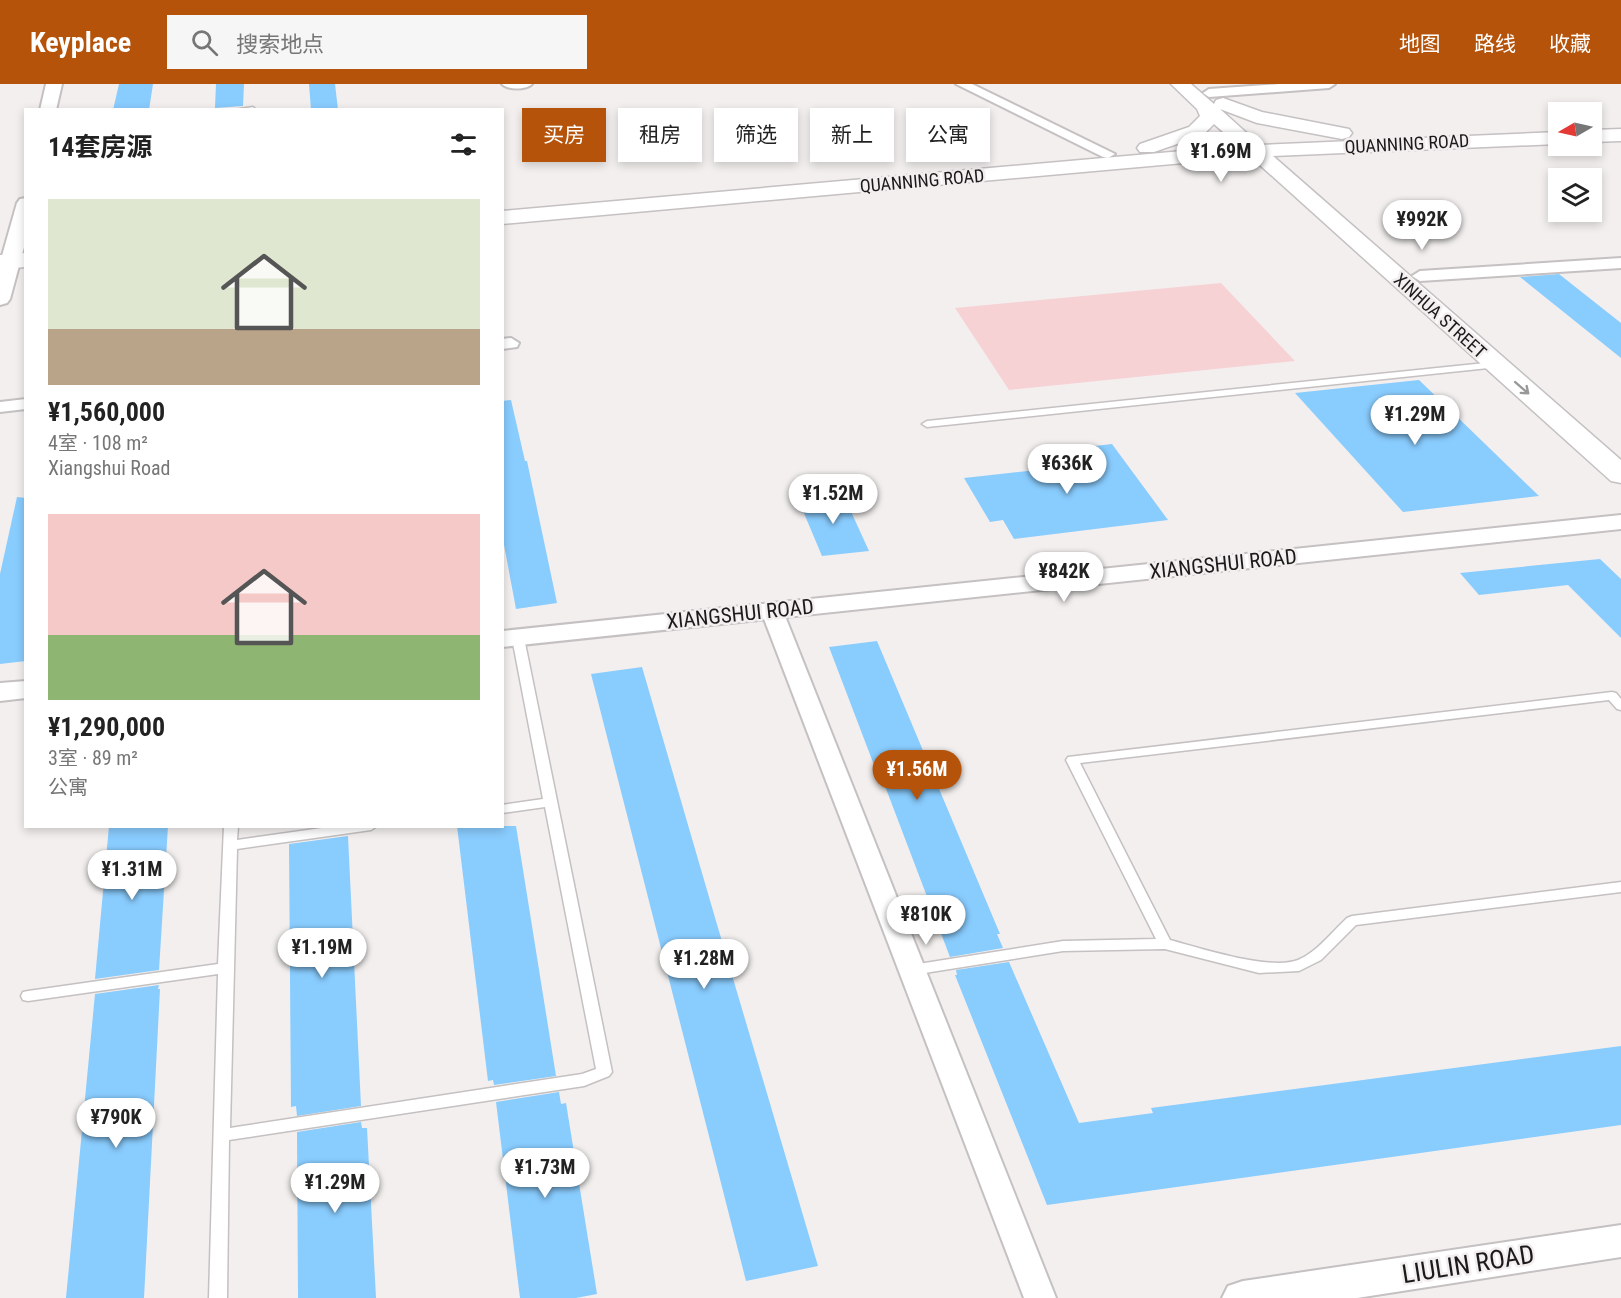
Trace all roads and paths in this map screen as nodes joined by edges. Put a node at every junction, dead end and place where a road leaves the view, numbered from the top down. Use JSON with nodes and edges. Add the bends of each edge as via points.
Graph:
{"nodes":[{"id":1,"x":54,"y":84,"type":"edge"},
{"id":2,"x":508,"y":84,"type":"edge"},
{"id":3,"x":526,"y":84,"type":"edge"},
{"id":4,"x":962,"y":84,"type":"edge"},
{"id":5,"x":1180,"y":84,"type":"edge"},
{"id":6,"x":1329,"y":84,"type":"edge"},
{"id":7,"x":1209,"y":96,"type":"edge"},
{"id":8,"x":48,"y":108,"type":"edge"},
{"id":9,"x":1621,"y":124,"type":"edge"},
{"id":10,"x":1602,"y":125,"type":"edge"},
{"id":11,"x":1548,"y":128,"type":"edge"},
{"id":12,"x":1621,"y":135,"type":"edge"},
{"id":13,"x":1602,"y":136,"type":"edge"},
{"id":14,"x":1548,"y":138,"type":"edge"},
{"id":15,"x":1400,"y":140,"type":"junction"},
{"id":16,"x":1261,"y":146,"type":"junction"},
{"id":17,"x":1121,"y":156,"type":"junction"},
{"id":18,"x":1311,"y":202,"type":"junction"},
{"id":19,"x":1337,"y":204,"type":"junction"},
{"id":20,"x":504,"y":206,"type":"edge"},
{"id":21,"x":24,"y":211,"type":"edge"},
{"id":22,"x":504,"y":218,"type":"edge"},
{"id":23,"x":13,"y":255,"type":"edge"},
{"id":24,"x":1621,"y":263,"type":"edge"},
{"id":25,"x":1420,"y":276,"type":"junction"},
{"id":26,"x":0,"y":299,"type":"edge"},
{"id":27,"x":1495,"y":365,"type":"junction"},
{"id":28,"x":24,"y":404,"type":"edge"},
{"id":29,"x":0,"y":407,"type":"edge"},
{"id":30,"x":927,"y":424,"type":"dead end"},
{"id":31,"x":1621,"y":450,"type":"edge"},
{"id":32,"x":1621,"y":476,"type":"edge"},
{"id":33,"x":1621,"y":522,"type":"edge"},
{"id":34,"x":772,"y":611,"type":"junction"},
{"id":35,"x":510,"y":638,"type":"edge"},
{"id":36,"x":24,"y":689,"type":"edge"},
{"id":37,"x":0,"y":692,"type":"edge"},
{"id":38,"x":1621,"y":706,"type":"edge"},
{"id":39,"x":551,"y":802,"type":"junction"},
{"id":40,"x":504,"y":809,"type":"edge"},
{"id":41,"x":231,"y":828,"type":"edge"},
{"id":42,"x":356,"y":828,"type":"edge"},
{"id":43,"x":231,"y":845,"type":"junction"},
{"id":44,"x":1621,"y":887,"type":"edge"},
{"id":45,"x":1165,"y":944,"type":"junction"},
{"id":46,"x":225,"y":968,"type":"junction"},
{"id":47,"x":912,"y":970,"type":"junction"},
{"id":48,"x":28,"y":996,"type":"dead end"},
{"id":49,"x":221,"y":1135,"type":"junction"},
{"id":50,"x":1621,"y":1241,"type":"edge"},
{"id":51,"x":218,"y":1298,"type":"edge"},
{"id":52,"x":1040,"y":1298,"type":"edge"},
{"id":53,"x":1244,"y":1298,"type":"edge"}],
"edges":[{"from":1,"to":8,"type":"street"},
{"from":2,"to":3,"type":"street"},
{"from":4,"to":17,"type":"street"},
{"from":5,"to":7,"type":"main road","name":"XINHUA STREET"},
{"from":6,"to":7,"type":"street"},
{"from":7,"to":15,"type":"main road","via":[[1257,117],[1312,129]]},
{"from":7,"to":16,"type":"main road","name":"XINHUA STREET"},
{"from":7,"to":17,"type":"main road","via":[[1210,117],[1196,131]]},
{"from":9,"to":10,"type":"main road"},
{"from":11,"to":15,"type":"main road","name":"QUANNING ROAD"},
{"from":12,"to":13,"type":"main road"},
{"from":14,"to":15,"type":"main road","name":"QUANNING ROAD"},
{"from":15,"to":16,"type":"main road","name":"QUANNING ROAD"},
{"from":15,"to":19,"type":"main road","via":[[1339,156],[1317,172],[1317,183]]},
{"from":16,"to":17,"type":"main road","name":"QUANNING ROAD"},
{"from":16,"to":18,"type":"main road","name":"XINHUA STREET"},
{"from":16,"to":19,"type":"main road","name":"XINHUA STREET"},
{"from":17,"to":18,"type":"main road","via":[[1240,167],[1272,176]]},
{"from":17,"to":20,"type":"main road","name":"QUANNING ROAD"},
{"from":17,"to":22,"type":"main road","name":"QUANNING ROAD"},
{"from":18,"to":27,"type":"main road","name":"XINHUA STREET"},
{"from":19,"to":25,"type":"main road","name":"XINHUA STREET"},
{"from":21,"to":23,"type":"street"},
{"from":23,"to":26,"type":"street"},
{"from":24,"to":25,"type":"street"},
{"from":25,"to":31,"type":"main road","name":"XINHUA STREET"},
{"from":27,"to":30,"type":"lane"},
{"from":27,"to":32,"type":"main road","name":"XINHUA STREET","one_way":true},
{"from":28,"to":29,"type":"street"},
{"from":33,"to":34,"type":"street","name":"XIANGSHUI ROAD"},
{"from":34,"to":35,"type":"street","name":"XIANGSHUI ROAD"},
{"from":34,"to":47,"type":"street"},
{"from":35,"to":39,"type":"lane"},
{"from":36,"to":37,"type":"street"},
{"from":38,"to":45,"type":"lane","via":[[1612,696],[1072,760]]},
{"from":39,"to":40,"type":"lane"},
{"from":39,"to":49,"type":"lane","via":[[604,1072],[584,1080]]},
{"from":41,"to":43,"type":"lane"},
{"from":42,"to":43,"type":"lane"},
{"from":43,"to":46,"type":"lane"},
{"from":44,"to":45,"type":"lane","via":[[1352,921],[1316,956],[1299,966],[1259,968]]},
{"from":45,"to":47,"type":"lane","via":[[1063,946]]},
{"from":46,"to":48,"type":"lane"},
{"from":46,"to":49,"type":"lane"},
{"from":47,"to":52,"type":"street"},
{"from":49,"to":51,"type":"lane"},
{"from":50,"to":53,"type":"street","name":"LIULIN ROAD"}]}
